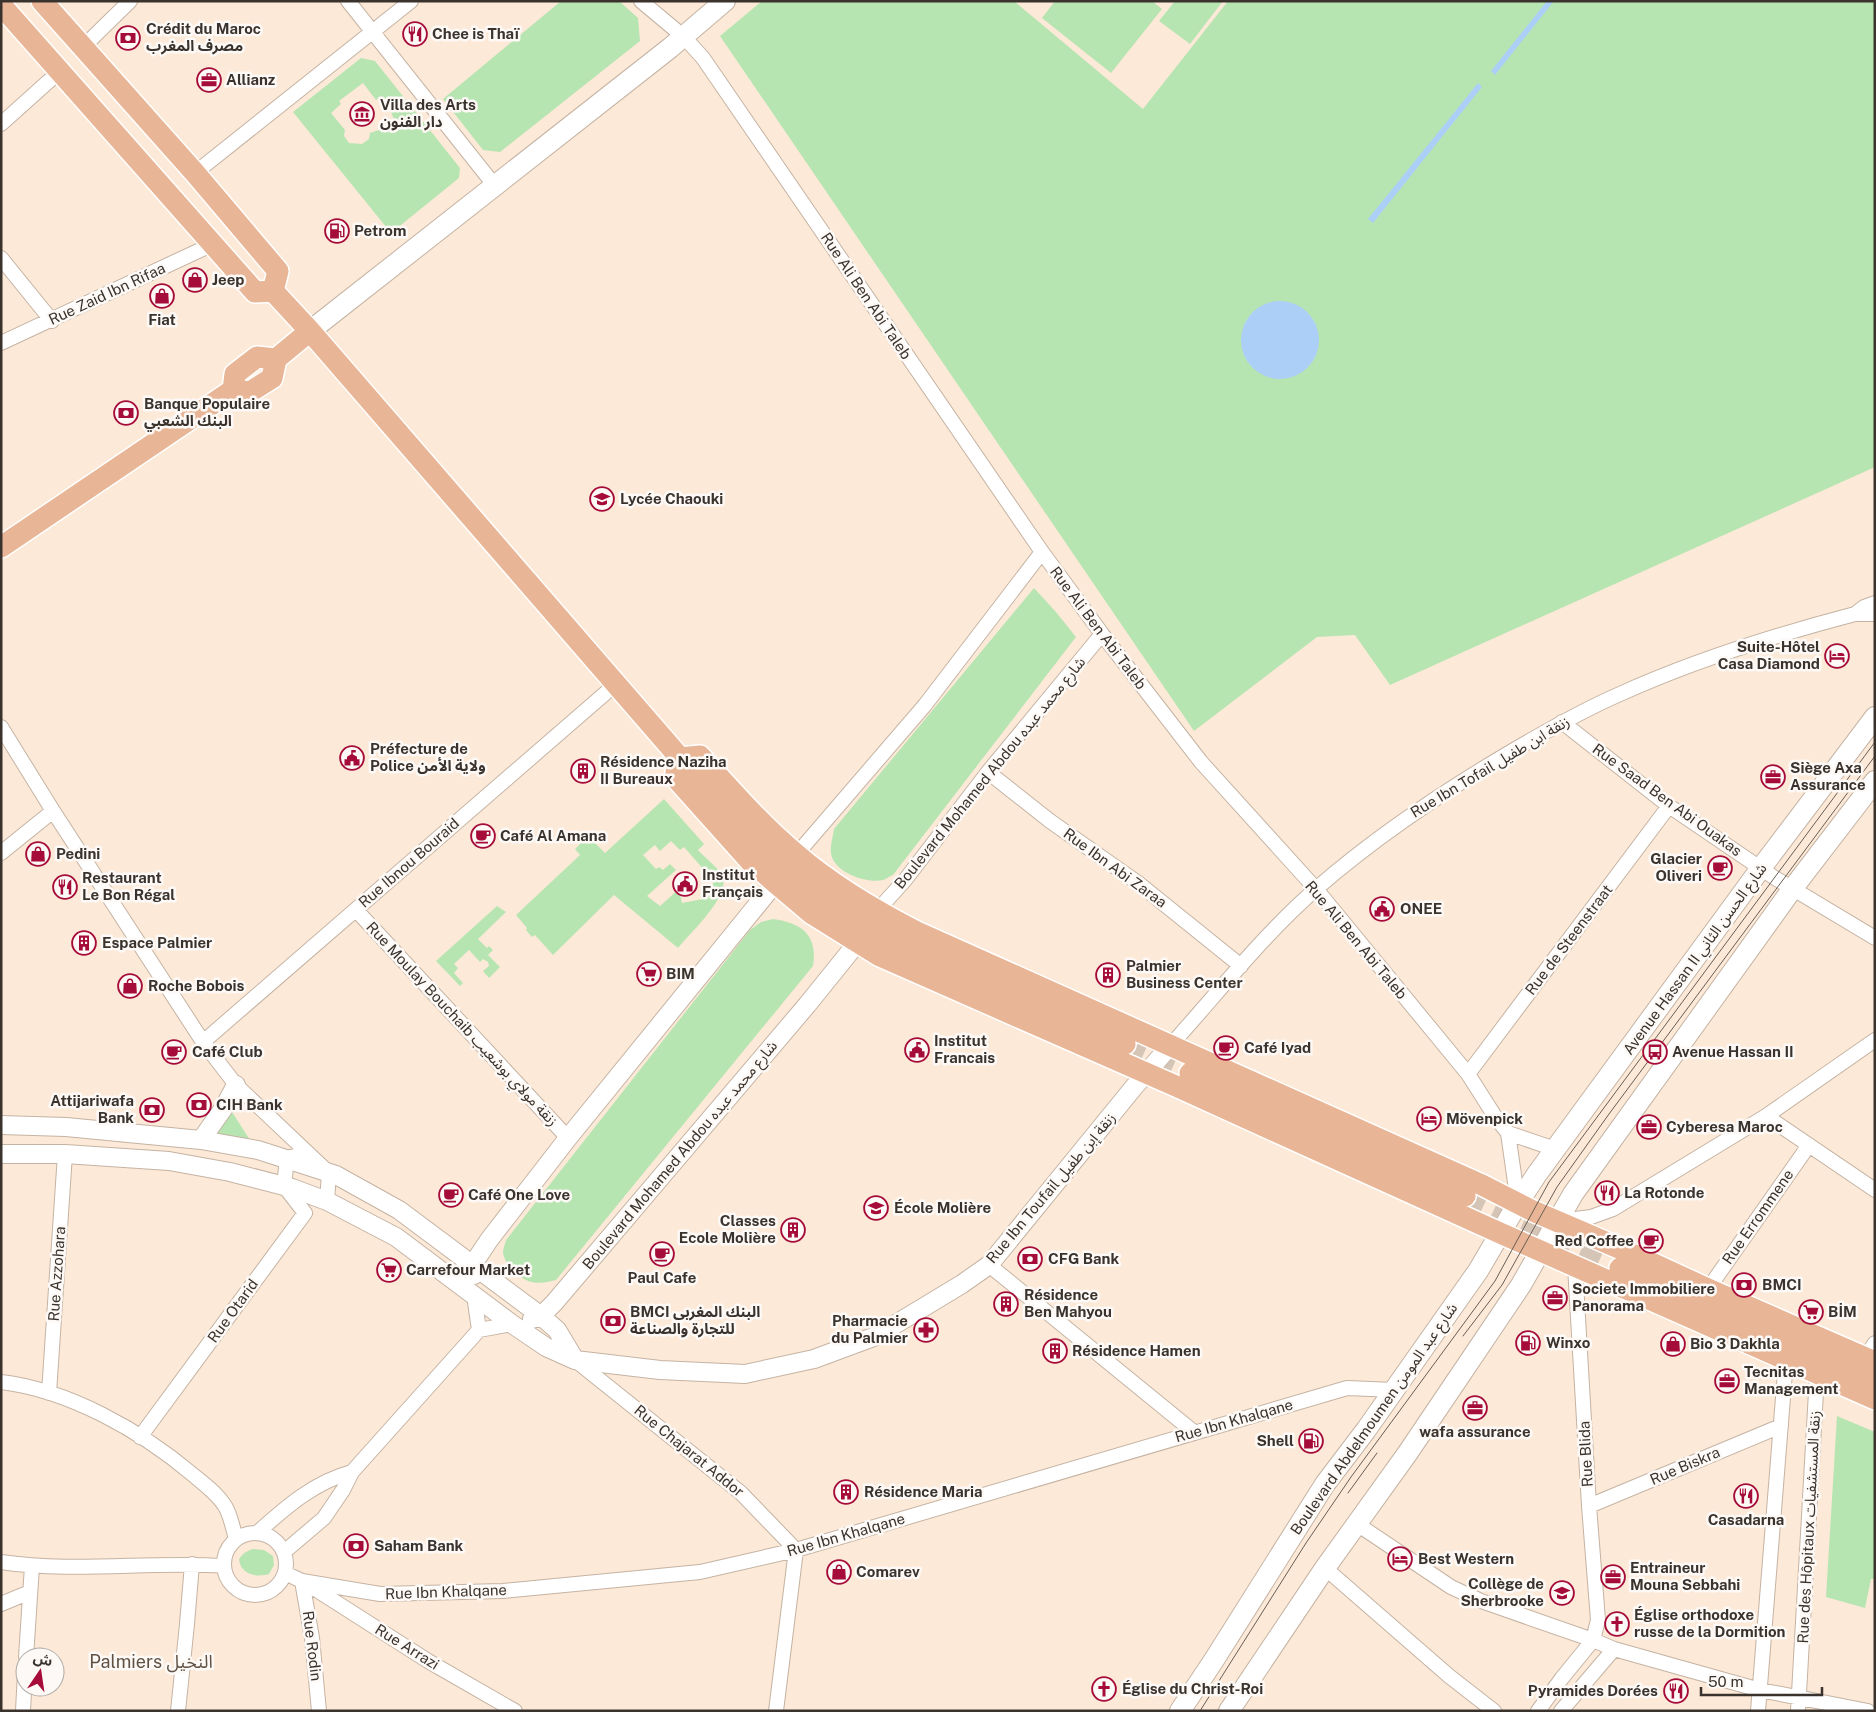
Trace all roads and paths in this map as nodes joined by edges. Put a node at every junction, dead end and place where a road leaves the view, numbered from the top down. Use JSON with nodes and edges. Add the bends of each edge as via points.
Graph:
{"nodes":[{"id":1,"x":42,"y":1,"type":"edge"},
{"id":2,"x":130,"y":1,"type":"edge"},
{"id":3,"x":348,"y":1,"type":"edge"},
{"id":4,"x":411,"y":1,"type":"edge"},
{"id":5,"x":641,"y":1,"type":"edge"},
{"id":6,"x":725,"y":1,"type":"edge"},
{"id":7,"x":1,"y":5,"type":"edge"},
{"id":8,"x":372,"y":31,"type":"junction"},
{"id":9,"x":684,"y":37,"type":"junction"},
{"id":10,"x":83,"y":47,"type":"junction"},
{"id":11,"x":60,"y":71,"type":"junction"},
{"id":12,"x":1,"y":124,"type":"edge"},
{"id":13,"x":195,"y":173,"type":"junction"},
{"id":14,"x":496,"y":186,"type":"junction"},
{"id":15,"x":212,"y":245,"type":"junction"},
{"id":16,"x":1,"y":258,"type":"edge"},
{"id":17,"x":273,"y":291,"type":"junction"},
{"id":18,"x":52,"y":321,"type":"junction"},
{"id":19,"x":310,"y":331,"type":"junction"},
{"id":20,"x":1,"y":343,"type":"edge"},
{"id":21,"x":1,"y":548,"type":"edge"},
{"id":22,"x":1042,"y":552,"type":"junction"},
{"id":23,"x":1875,"y":603,"type":"edge"},
{"id":24,"x":1855,"y":614,"type":"junction"},
{"id":25,"x":1875,"y":614,"type":"edge"},
{"id":26,"x":1102,"y":634,"type":"junction"},
{"id":27,"x":616,"y":684,"type":"junction"},
{"id":28,"x":1875,"y":717,"type":"edge"},
{"id":29,"x":1562,"y":722,"type":"junction"},
{"id":30,"x":1,"y":727,"type":"edge"},
{"id":31,"x":680,"y":758,"type":"junction"},
{"id":32,"x":988,"y":772,"type":"junction"},
{"id":33,"x":1875,"y":782,"type":"edge"},
{"id":34,"x":1670,"y":806,"type":"junction"},
{"id":35,"x":53,"y":811,"type":"junction"},
{"id":36,"x":1,"y":853,"type":"edge"},
{"id":37,"x":796,"y":855,"type":"junction"},
{"id":38,"x":1761,"y":868,"type":"junction"},
{"id":39,"x":775,"y":883,"type":"junction"},
{"id":40,"x":1793,"y":888,"type":"junction"},
{"id":41,"x":1316,"y":889,"type":"junction"},
{"id":42,"x":356,"y":910,"type":"junction"},
{"id":43,"x":877,"y":911,"type":"junction"},
{"id":44,"x":1875,"y":938,"type":"edge"},
{"id":45,"x":857,"y":943,"type":"junction"},
{"id":46,"x":1241,"y":966,"type":"junction"},
{"id":47,"x":1875,"y":1040,"type":"edge"},
{"id":48,"x":202,"y":1042,"type":"junction"},
{"id":49,"x":1125,"y":1044,"type":"tunnel mouth"},
{"id":50,"x":1170,"y":1046,"type":"junction"},
{"id":51,"x":1146,"y":1073,"type":"junction"},
{"id":52,"x":1190,"y":1073,"type":"tunnel mouth"},
{"id":53,"x":1468,"y":1074,"type":"junction"},
{"id":54,"x":236,"y":1085,"type":"junction"},
{"id":55,"x":1766,"y":1116,"type":"junction"},
{"id":56,"x":1,"y":1126,"type":"edge"},
{"id":57,"x":1508,"y":1133,"type":"junction"},
{"id":58,"x":568,"y":1138,"type":"junction"},
{"id":59,"x":201,"y":1140,"type":"junction"},
{"id":60,"x":1809,"y":1145,"type":"junction"},
{"id":61,"x":1555,"y":1150,"type":"junction"},
{"id":62,"x":307,"y":1152,"type":"junction"},
{"id":63,"x":1,"y":1154,"type":"edge"},
{"id":64,"x":65,"y":1154,"type":"junction"},
{"id":65,"x":287,"y":1158,"type":"junction"},
{"id":66,"x":329,"y":1173,"type":"junction"},
{"id":67,"x":284,"y":1186,"type":"junction"},
{"id":68,"x":1875,"y":1190,"type":"edge"},
{"id":69,"x":1466,"y":1196,"type":"tunnel mouth"},
{"id":70,"x":327,"y":1201,"type":"junction"},
{"id":71,"x":1518,"y":1203,"type":"junction"},
{"id":72,"x":1557,"y":1221,"type":"junction"},
{"id":73,"x":1500,"y":1233,"type":"junction"},
{"id":74,"x":1542,"y":1251,"type":"junction"},
{"id":75,"x":473,"y":1264,"type":"junction"},
{"id":76,"x":989,"y":1265,"type":"junction"},
{"id":77,"x":1575,"y":1266,"type":"junction"},
{"id":78,"x":1620,"y":1268,"type":"tunnel mouth"},
{"id":79,"x":1708,"y":1289,"type":"junction"},
{"id":80,"x":474,"y":1295,"type":"junction"},
{"id":81,"x":541,"y":1316,"type":"junction"},
{"id":82,"x":512,"y":1324,"type":"junction"},
{"id":83,"x":479,"y":1330,"type":"junction"},
{"id":84,"x":1872,"y":1354,"type":"edge"},
{"id":85,"x":575,"y":1360,"type":"junction"},
{"id":86,"x":1786,"y":1360,"type":"junction"},
{"id":87,"x":1817,"y":1374,"type":"junction"},
{"id":88,"x":1,"y":1382,"type":"edge"},
{"id":89,"x":1875,"y":1382,"type":"edge"},
{"id":90,"x":1394,"y":1390,"type":"junction"},
{"id":91,"x":49,"y":1393,"type":"junction"},
{"id":92,"x":1875,"y":1399,"type":"edge"},
{"id":93,"x":1781,"y":1426,"type":"junction"},
{"id":94,"x":1195,"y":1432,"type":"junction"},
{"id":95,"x":140,"y":1437,"type":"junction"},
{"id":96,"x":352,"y":1472,"type":"junction"},
{"id":97,"x":1589,"y":1506,"type":"junction"},
{"id":98,"x":1357,"y":1524,"type":"junction"},
{"id":99,"x":258,"y":1533,"type":"junction"},
{"id":100,"x":236,"y":1539,"type":"junction"},
{"id":101,"x":796,"y":1550,"type":"junction"},
{"id":102,"x":284,"y":1552,"type":"junction"},
{"id":103,"x":1,"y":1562,"type":"edge"},
{"id":104,"x":192,"y":1564,"type":"junction"},
{"id":105,"x":32,"y":1566,"type":"junction"},
{"id":106,"x":224,"y":1566,"type":"junction"},
{"id":107,"x":1325,"y":1568,"type":"junction"},
{"id":108,"x":285,"y":1573,"type":"junction"},
{"id":109,"x":302,"y":1581,"type":"junction"},
{"id":110,"x":30,"y":1592,"type":"junction"},
{"id":111,"x":1,"y":1604,"type":"edge"},
{"id":112,"x":1593,"y":1640,"type":"junction"},
{"id":113,"x":27,"y":1647,"type":"edge"},
{"id":114,"x":1614,"y":1649,"type":"junction"},
{"id":115,"x":1760,"y":1690,"type":"junction"},
{"id":116,"x":24,"y":1697,"type":"edge"},
{"id":117,"x":1799,"y":1704,"type":"edge"},
{"id":118,"x":23,"y":1711,"type":"edge"},
{"id":119,"x":178,"y":1711,"type":"edge"},
{"id":120,"x":319,"y":1711,"type":"edge"},
{"id":121,"x":515,"y":1711,"type":"edge"},
{"id":122,"x":776,"y":1711,"type":"edge"},
{"id":123,"x":1180,"y":1711,"type":"edge"},
{"id":124,"x":1229,"y":1711,"type":"edge"},
{"id":125,"x":1494,"y":1711,"type":"edge"},
{"id":126,"x":1538,"y":1711,"type":"edge"},
{"id":127,"x":1561,"y":1711,"type":"edge"},
{"id":128,"x":1758,"y":1711,"type":"edge"},
{"id":129,"x":1868,"y":1711,"type":"edge"}],
"edges":[{"from":1,"to":10,"type":"main road"},
{"from":2,"to":10,"type":"street"},
{"from":3,"to":8,"type":"street"},
{"from":4,"to":8,"type":"street"},
{"from":5,"to":9,"type":"street","name":"Rue Ali Ben Abi Taleb"},
{"from":6,"to":9,"type":"main road"},
{"from":7,"to":11,"type":"main road"},
{"from":8,"to":13,"type":"street"},
{"from":8,"to":14,"type":"street"},
{"from":9,"to":14,"type":"main road"},
{"from":9,"to":22,"type":"street","name":"Rue Ali Ben Abi Taleb","via":[[703,58]]},
{"from":10,"to":13,"type":"main road"},
{"from":11,"to":12,"type":"street"},
{"from":11,"to":15,"type":"main road"},
{"from":13,"to":17,"type":"main road","via":[[278,272]]},
{"from":14,"to":19,"type":"main road"},
{"from":15,"to":17,"type":"main road","via":[[255,292]]},
{"from":15,"to":18,"type":"street","name":"Rue Zaid Ibn Rifaa"},
{"from":16,"to":18,"type":"street"},
{"from":17,"to":19,"type":"main road"},
{"from":18,"to":20,"type":"street","name":"Rue Zaid Ibn Rifaa"},
{"from":19,"to":21,"type":"main road","via":[[276,360],[257,357],[235,374],[233,390]]},
{"from":19,"to":27,"type":"main road"},
{"from":22,"to":26,"type":"street","name":"Rue Ali Ben Abi Taleb"},
{"from":22,"to":37,"type":"street","via":[[925,706]]},
{"from":23,"to":24,"type":"street","name":"Rue Ibn Tofail زنقة ابن طفيل"},
{"from":24,"to":25,"type":"street","name":"Rue Ibn Tofail زنقة ابن طفيل"},
{"from":24,"to":29,"type":"street","name":"Rue Ibn Tofail زنقة ابن طفيل","via":[[1742,647],[1620,694]]},
{"from":26,"to":32,"type":"street","name":"Boulevard Mohamed Abdou شارع محمد عبده"},
{"from":26,"to":41,"type":"street","name":"Rue Ali Ben Abi Taleb","via":[[1201,762]]},
{"from":27,"to":31,"type":"main road"},
{"from":27,"to":42,"type":"street","name":"Rue Ibnou Bouraid"},
{"from":28,"to":38,"type":"main road","name":"Avenue Hassan II شارع الحسن الثاني"},
{"from":29,"to":34,"type":"street","name":"Rue Saad Ben Abi Ouakas"},
{"from":29,"to":41,"type":"street","name":"Rue Ibn Tofail زنقة ابن طفيل","via":[[1415,812]]},
{"from":30,"to":35,"type":"street"},
{"from":31,"to":37,"type":"main road","via":[[700,756]]},
{"from":31,"to":39,"type":"main road","via":[[676,777],[751,862]]},
{"from":31,"to":49,"type":"main road","via":[[778,863],[868,927],[908,948]]},
{"from":32,"to":43,"type":"street","name":"Boulevard Mohamed Abdou شارع محمد عبده","via":[[905,880]]},
{"from":32,"to":46,"type":"street","name":"Rue Ibn Abi Zaraa","via":[[1050,821],[1138,883]]},
{"from":33,"to":40,"type":"main road"},
{"from":34,"to":38,"type":"street","name":"Rue Saad Ben Abi Ouakas"},
{"from":34,"to":53,"type":"street","name":"Rue de Steenstraat"},
{"from":35,"to":36,"type":"street"},
{"from":35,"to":48,"type":"street"},
{"from":37,"to":43,"type":"main road"},
{"from":38,"to":40,"type":"street","name":"Rue Saad Ben Abi Ouakas"},
{"from":38,"to":61,"type":"main road","name":"Avenue Hassan II شارع الحسن الثاني"},
{"from":39,"to":45,"type":"main road","via":[[811,913]]},
{"from":39,"to":58,"type":"street"},
{"from":40,"to":44,"type":"street","name":"Rue Saad Ben Abi Ouakas"},
{"from":40,"to":72,"type":"main road","via":[[1573,1194]]},
{"from":41,"to":46,"type":"street","name":"Rue Ibn Tofail زنقة ابن طفيل"},
{"from":41,"to":53,"type":"street","name":"Rue Ali Ben Abi Taleb"},
{"from":42,"to":48,"type":"street","name":"Rue Ibnou Bouraid"},
{"from":42,"to":58,"type":"street","name":"Rue Moulay Bouchaib زنقة مولاي بوشعيب"},
{"from":43,"to":50,"type":"main road"},
{"from":45,"to":51,"type":"main road"},
{"from":45,"to":81,"type":"street","name":"Boulevard Mohamed Abdou شارع محمد عبده"},
{"from":46,"to":50,"type":"street","name":"Rue Ibn Tofail زنقة ابن طفيل"},
{"from":47,"to":55,"type":"street"},
{"from":48,"to":54,"type":"street"},
{"from":50,"to":51,"type":"street"},
{"from":50,"to":71,"type":"main road"},
{"from":51,"to":73,"type":"main road"},
{"from":51,"to":76,"type":"street","name":"Rue Ibn Toufail زنقة إبن طفيل"},
{"from":52,"to":69,"type":"main road"},
{"from":53,"to":57,"type":"street","name":"Rue Ali Ben Abi Taleb"},
{"from":54,"to":59,"type":"street"},
{"from":54,"to":62,"type":"street"},
{"from":55,"to":60,"type":"street"},
{"from":55,"to":72,"type":"street","via":[[1613,1209],[1591,1217]]},
{"from":56,"to":59,"type":"street","via":[[66,1127]]},
{"from":57,"to":61,"type":"street"},
{"from":57,"to":71,"type":"street","name":"Rue Ali Ben Abi Taleb"},
{"from":58,"to":75,"type":"street"},
{"from":59,"to":65,"type":"street"},
{"from":60,"to":68,"type":"street"},
{"from":60,"to":79,"type":"street","name":"Rue Errommene"},
{"from":61,"to":71,"type":"main road","name":"Avenue Hassan II شارع الحسن الثاني"},
{"from":62,"to":65,"type":"street"},
{"from":62,"to":66,"type":"street"},
{"from":63,"to":64,"type":"street","name":"Rue Ibn Toufail زنقة إبن طفيل"},
{"from":64,"to":67,"type":"street","name":"Rue Ibn Toufail زنقة إبن طفيل","via":[[169,1162],[230,1172]]},
{"from":64,"to":91,"type":"street","name":"Rue Azzohara"},
{"from":65,"to":66,"type":"street"},
{"from":65,"to":67,"type":"street"},
{"from":66,"to":70,"type":"street"},
{"from":66,"to":75,"type":"street","via":[[399,1210]]},
{"from":67,"to":70,"type":"street","name":"Rue Ibn Toufail زنقة إبن طفيل"},
{"from":67,"to":95,"type":"street","name":"Rue Otarid","via":[[305,1213]]},
{"from":70,"to":80,"type":"street","name":"Rue Ibn Toufail زنقة إبن طفيل","via":[[396,1237]]},
{"from":71,"to":72,"type":"main road"},
{"from":71,"to":73,"type":"main road","name":"Boulevard Abdelmoumen شارع عبد المومن"},
{"from":72,"to":74,"type":"main road"},
{"from":72,"to":79,"type":"main road"},
{"from":73,"to":74,"type":"main road"},
{"from":73,"to":90,"type":"main road","name":"Boulevard Abdelmoumen شارع عبد المومن","via":[[1478,1271]]},
{"from":74,"to":77,"type":"main road"},
{"from":74,"to":98,"type":"main road"},
{"from":75,"to":80,"type":"street"},
{"from":75,"to":81,"type":"street"},
{"from":76,"to":85,"type":"street","name":"Rue Ibn Toufail زنقة إبن طفيل","via":[[876,1336],[814,1359],[745,1374],[660,1370]]},
{"from":76,"to":94,"type":"street"},
{"from":77,"to":86,"type":"main road"},
{"from":77,"to":97,"type":"street","name":"Rue Blida"},
{"from":78,"to":89,"type":"main road"},
{"from":79,"to":84,"type":"main road"},
{"from":80,"to":82,"type":"street","name":"Rue Ibn Toufail زنقة إبن طفيل"},
{"from":80,"to":83,"type":"street"},
{"from":81,"to":82,"type":"street"},
{"from":81,"to":85,"type":"street","via":[[557,1330]]},
{"from":82,"to":83,"type":"street"},
{"from":82,"to":85,"type":"street","name":"Rue Ibn Toufail زنقة إبن طفيل"},
{"from":83,"to":96,"type":"street"},
{"from":85,"to":101,"type":"street","name":"Rue Chajarat Addor","via":[[741,1493]]},
{"from":86,"to":87,"type":"main road"},
{"from":86,"to":93,"type":"street"},
{"from":87,"to":92,"type":"main road"},
{"from":87,"to":117,"type":"street","name":"Rue des Hôpitaux زنقة المستشفيات"},
{"from":88,"to":91,"type":"street"},
{"from":90,"to":94,"type":"street","name":"Rue Ibn Khalqane","via":[[1347,1388]]},
{"from":90,"to":123,"type":"main road","name":"Boulevard Abdelmoumen شارع عبد المومن","via":[[1325,1484]]},
{"from":91,"to":95,"type":"street","via":[[112,1419]]},
{"from":93,"to":97,"type":"street","name":"Rue Biskra"},
{"from":93,"to":115,"type":"street"},
{"from":94,"to":101,"type":"street","name":"Rue Ibn Khalqane"},
{"from":95,"to":100,"type":"street","via":[[214,1492],[226,1507]]},
{"from":96,"to":99,"type":"street","via":[[335,1476],[307,1492]]},
{"from":96,"to":102,"type":"street","via":[[324,1518]]},
{"from":97,"to":112,"type":"street","name":"Rue Blida","via":[[1598,1608]]},
{"from":98,"to":107,"type":"main road"},
{"from":98,"to":112,"type":"street","via":[[1452,1588]]},
{"from":99,"to":100,"type":"street","via":[[248,1533]]},
{"from":99,"to":102,"type":"street","via":[[278,1542]]},
{"from":100,"to":106,"type":"street","via":[[226,1552]]},
{"from":101,"to":109,"type":"street","name":"Rue Ibn Khalqane","via":[[700,1572],[503,1591],[380,1594]]},
{"from":101,"to":122,"type":"street"},
{"from":102,"to":108,"type":"street"},
{"from":103,"to":105,"type":"street"},
{"from":104,"to":105,"type":"street"},
{"from":104,"to":106,"type":"street"},
{"from":104,"to":119,"type":"street"},
{"from":105,"to":110,"type":"street"},
{"from":106,"to":108,"type":"street","via":[[234,1586],[252,1594],[272,1590]]},
{"from":107,"to":124,"type":"main road"},
{"from":107,"to":125,"type":"street"},
{"from":108,"to":109,"type":"street","name":"Rue Ibn Khalqane"},
{"from":109,"to":120,"type":"street","name":"Rue Rodin","via":[[312,1638]]},
{"from":109,"to":121,"type":"street","name":"Rue Arrazi","via":[[428,1661]]},
{"from":110,"to":111,"type":"street"},
{"from":110,"to":113,"type":"street"},
{"from":112,"to":114,"type":"street"},
{"from":112,"to":126,"type":"street"},
{"from":114,"to":115,"type":"street"},
{"from":114,"to":127,"type":"street"},
{"from":115,"to":117,"type":"street"},
{"from":115,"to":128,"type":"street"},
{"from":116,"to":118,"type":"street"},
{"from":117,"to":129,"type":"street"}]}
